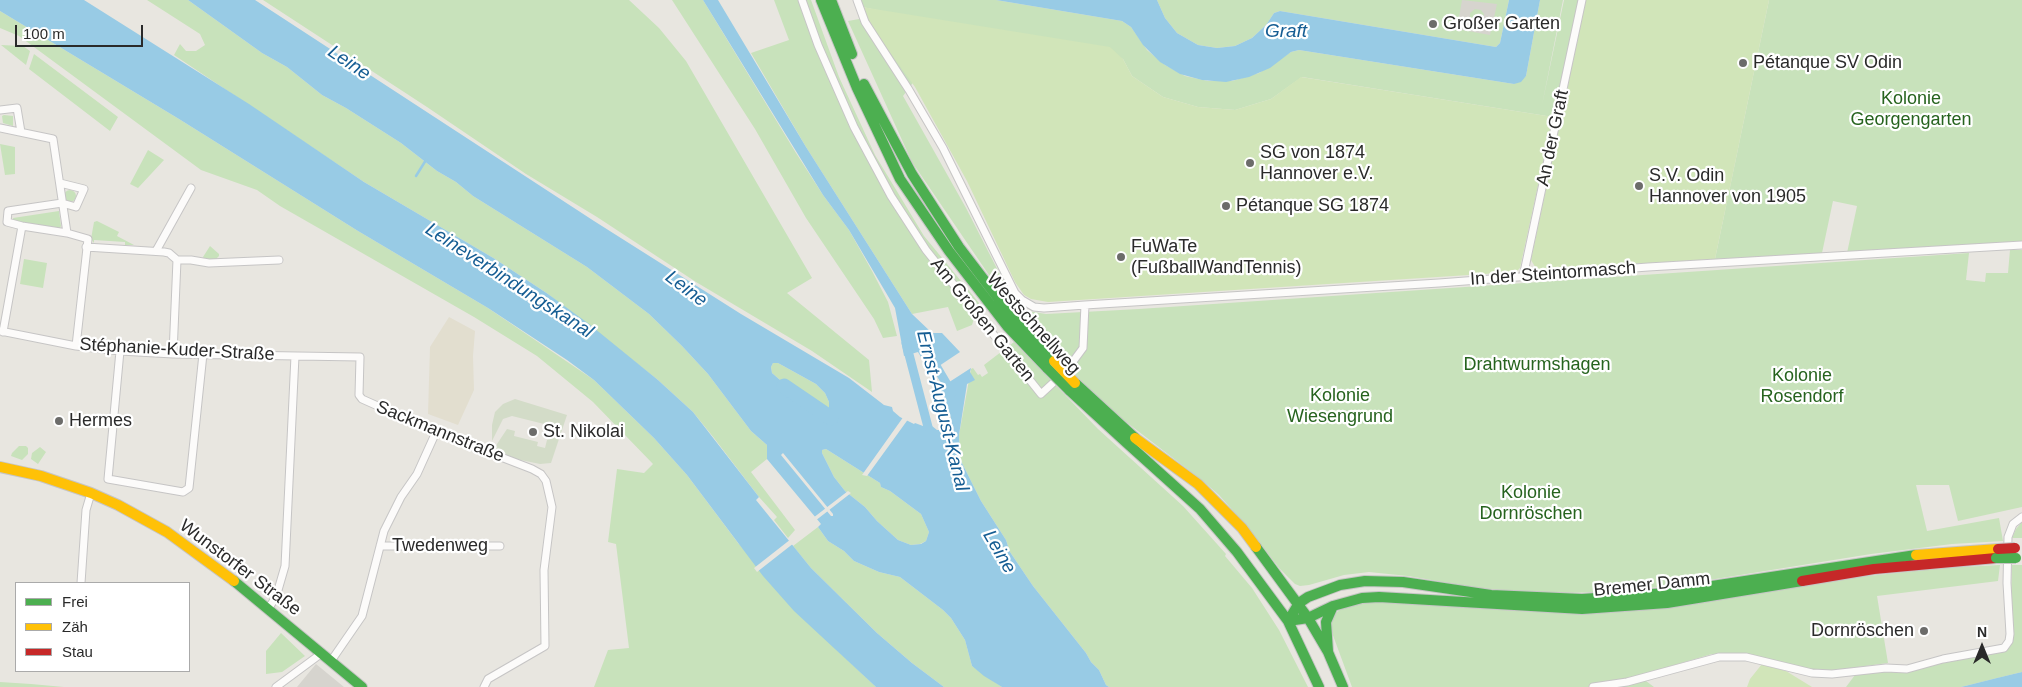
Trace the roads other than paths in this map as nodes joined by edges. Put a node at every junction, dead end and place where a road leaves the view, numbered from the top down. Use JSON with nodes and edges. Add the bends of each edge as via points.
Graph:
{"nodes":[{"id":1,"x":802,"y":0,"type":"edge"},
{"id":2,"x":820,"y":0,"type":"edge"},
{"id":3,"x":830,"y":0,"type":"edge"},
{"id":4,"x":857,"y":0,"type":"edge"},
{"id":5,"x":1582,"y":0,"type":"edge"},
{"id":6,"x":0,"y":110,"type":"edge"},
{"id":7,"x":0,"y":128,"type":"edge"},
{"id":8,"x":21,"y":132,"type":"junction"},
{"id":9,"x":60,"y":183,"type":"junction"},
{"id":10,"x":191,"y":188,"type":"dead end"},
{"id":11,"x":62,"y":203,"type":"junction"},
{"id":12,"x":22,"y":226,"type":"junction"},
{"id":13,"x":67,"y":233,"type":"junction"},
{"id":14,"x":2022,"y":245,"type":"edge"},
{"id":15,"x":86,"y":247,"type":"junction"},
{"id":16,"x":156,"y":251,"type":"junction"},
{"id":17,"x":177,"y":260,"type":"junction"},
{"id":18,"x":280,"y":260,"type":"dead end"},
{"id":19,"x":1523,"y":277,"type":"junction"},
{"id":20,"x":1085,"y":305,"type":"junction"},
{"id":21,"x":1,"y":332,"type":"edge"},
{"id":22,"x":76,"y":346,"type":"junction"},
{"id":23,"x":120,"y":351,"type":"junction"},
{"id":24,"x":173,"y":354,"type":"junction"},
{"id":25,"x":203,"y":354,"type":"junction"},
{"id":26,"x":296,"y":356,"type":"junction"},
{"id":27,"x":1051,"y":365,"type":"junction"},
{"id":28,"x":436,"y":432,"type":"junction"},
{"id":29,"x":1132,"y":441,"type":"junction"},
{"id":30,"x":0,"y":467,"type":"edge"},
{"id":31,"x":91,"y":493,"type":"junction"},
{"id":32,"x":2022,"y":517,"type":"edge"},
{"id":33,"x":380,"y":546,"type":"junction"},
{"id":34,"x":500,"y":546,"type":"dead end"},
{"id":35,"x":2019,"y":553,"type":"edge"},
{"id":36,"x":81,"y":582,"type":"edge"},
{"id":37,"x":1284,"y":582,"type":"junction"},
{"id":38,"x":1315,"y":594,"type":"junction"},
{"id":39,"x":1472,"y":598,"type":"junction"},
{"id":40,"x":1298,"y":603,"type":"junction"},
{"id":41,"x":1333,"y":606,"type":"junction"},
{"id":42,"x":268,"y":609,"type":"junction"},
{"id":43,"x":1308,"y":618,"type":"junction"},
{"id":44,"x":1288,"y":621,"type":"junction"},
{"id":45,"x":1328,"y":652,"type":"junction"},
{"id":46,"x":322,"y":653,"type":"junction"},
{"id":47,"x":332,"y":661,"type":"junction"},
{"id":48,"x":360,"y":686,"type":"edge"},
{"id":49,"x":276,"y":687,"type":"edge"},
{"id":50,"x":484,"y":687,"type":"edge"},
{"id":51,"x":1319,"y":687,"type":"edge"},
{"id":52,"x":1343,"y":687,"type":"edge"},
{"id":53,"x":1594,"y":687,"type":"edge"}],
"edges":[{"from":1,"to":20,"type":"street","name":"Am Großen Garten","via":[[854,127],[891,196],[926,250],[1041,394],[1084,348]]},
{"from":2,"to":27,"type":"main road","name":"Westschnellweg","via":[[856,88],[900,179],[949,251],[1007,326]]},
{"from":3,"to":27,"type":"main road","name":"Westschnellweg","via":[[863,82],[912,174],[959,247]]},
{"from":4,"to":20,"type":"street","via":[[865,22],[943,148],[1015,293],[1034,307]]},
{"from":5,"to":19,"type":"street","name":"An der Graft"},
{"from":6,"to":8,"type":"street","via":[[17,108]]},
{"from":7,"to":8,"type":"street"},
{"from":8,"to":9,"type":"street","via":[[53,139]]},
{"from":9,"to":11,"type":"street"},
{"from":9,"to":11,"type":"street","via":[[84,190],[76,207]]},
{"from":10,"to":16,"type":"street"},
{"from":11,"to":12,"type":"street","via":[[8,211],[8,222]]},
{"from":11,"to":13,"type":"street"},
{"from":12,"to":13,"type":"street"},
{"from":12,"to":21,"type":"street"},
{"from":13,"to":15,"type":"street","via":[[88,238]]},
{"from":14,"to":19,"type":"street","name":"In der Steintormasch"},
{"from":15,"to":16,"type":"street"},
{"from":15,"to":22,"type":"street"},
{"from":16,"to":17,"type":"street","via":[[169,253]]},
{"from":17,"to":18,"type":"street","via":[[209,263]]},
{"from":17,"to":24,"type":"street"},
{"from":19,"to":20,"type":"street","name":"In der Steintormasch"},
{"from":21,"to":22,"type":"street","name":"Stéphanie-Kuder-Straße"},
{"from":22,"to":23,"type":"street","name":"Stéphanie-Kuder-Straße"},
{"from":23,"to":24,"type":"street","name":"Stéphanie-Kuder-Straße"},
{"from":23,"to":25,"type":"street","via":[[108,479],[183,492],[189,488]]},
{"from":24,"to":25,"type":"street","name":"Stéphanie-Kuder-Straße"},
{"from":25,"to":26,"type":"street","name":"Stéphanie-Kuder-Straße"},
{"from":26,"to":28,"type":"street","name":"Sackmannstraße","via":[[360,357],[359,394],[362,399]]},
{"from":26,"to":42,"type":"street","via":[[285,566],[276,598]]},
{"from":27,"to":29,"type":"main road","name":"Westschnellweg","bridge":true},
{"from":28,"to":33,"type":"street","via":[[390,518]]},
{"from":28,"to":50,"type":"street","name":"Sackmannstraße","via":[[544,476],[552,503],[544,570],[545,646],[488,679]]},
{"from":29,"to":37,"type":"main road","name":"Westschnellweg","via":[[1198,484],[1244,531]]},
{"from":29,"to":44,"type":"main road","name":"Westschnellweg","via":[[1200,509]]},
{"from":30,"to":31,"type":"main road","name":"Wunstorfer Straße","via":[[41,476]]},
{"from":31,"to":36,"type":"street","via":[[86,510]]},
{"from":31,"to":42,"type":"main road","name":"Wunstorfer Straße","via":[[166,532],[218,568]]},
{"from":32,"to":53,"type":"street","via":[[2013,524],[2008,537],[2010,634],[2004,648],[1907,669],[1832,674],[1812,673],[1746,657],[1719,657],[1627,682]]},
{"from":33,"to":34,"type":"street","name":"Twedenweg"},
{"from":33,"to":47,"type":"street","via":[[364,611]]},
{"from":35,"to":39,"type":"main road","name":"Bremer Damm","bridge":true,"via":[[1913,555],[1624,597]]},
{"from":37,"to":38,"type":"main road","via":[[1297,593]]},
{"from":37,"to":40,"type":"main road","name":"Westschnellweg"},
{"from":38,"to":39,"type":"main road","name":"Bremer Damm","via":[[1352,583],[1387,580]]},
{"from":38,"to":40,"type":"main road","name":"Bremer Damm"},
{"from":39,"to":41,"type":"main road","name":"Bremer Damm","via":[[1379,597]]},
{"from":40,"to":43,"type":"main road","name":"Westschnellweg"},
{"from":40,"to":44,"type":"main road"},
{"from":41,"to":43,"type":"main road","name":"Bremer Damm"},
{"from":41,"to":45,"type":"main road","via":[[1326,622]]},
{"from":42,"to":46,"type":"main road","name":"Wunstorfer Straße"},
{"from":43,"to":44,"type":"main road","name":"Bremer Damm"},
{"from":43,"to":45,"type":"main road","name":"Westschnellweg"},
{"from":44,"to":51,"type":"main road","name":"Westschnellweg"},
{"from":45,"to":52,"type":"main road","name":"Westschnellweg"},
{"from":46,"to":47,"type":"main road","name":"Wunstorfer Straße"},
{"from":46,"to":49,"type":"street"},
{"from":47,"to":48,"type":"main road","name":"Wunstorfer Straße"}]}
